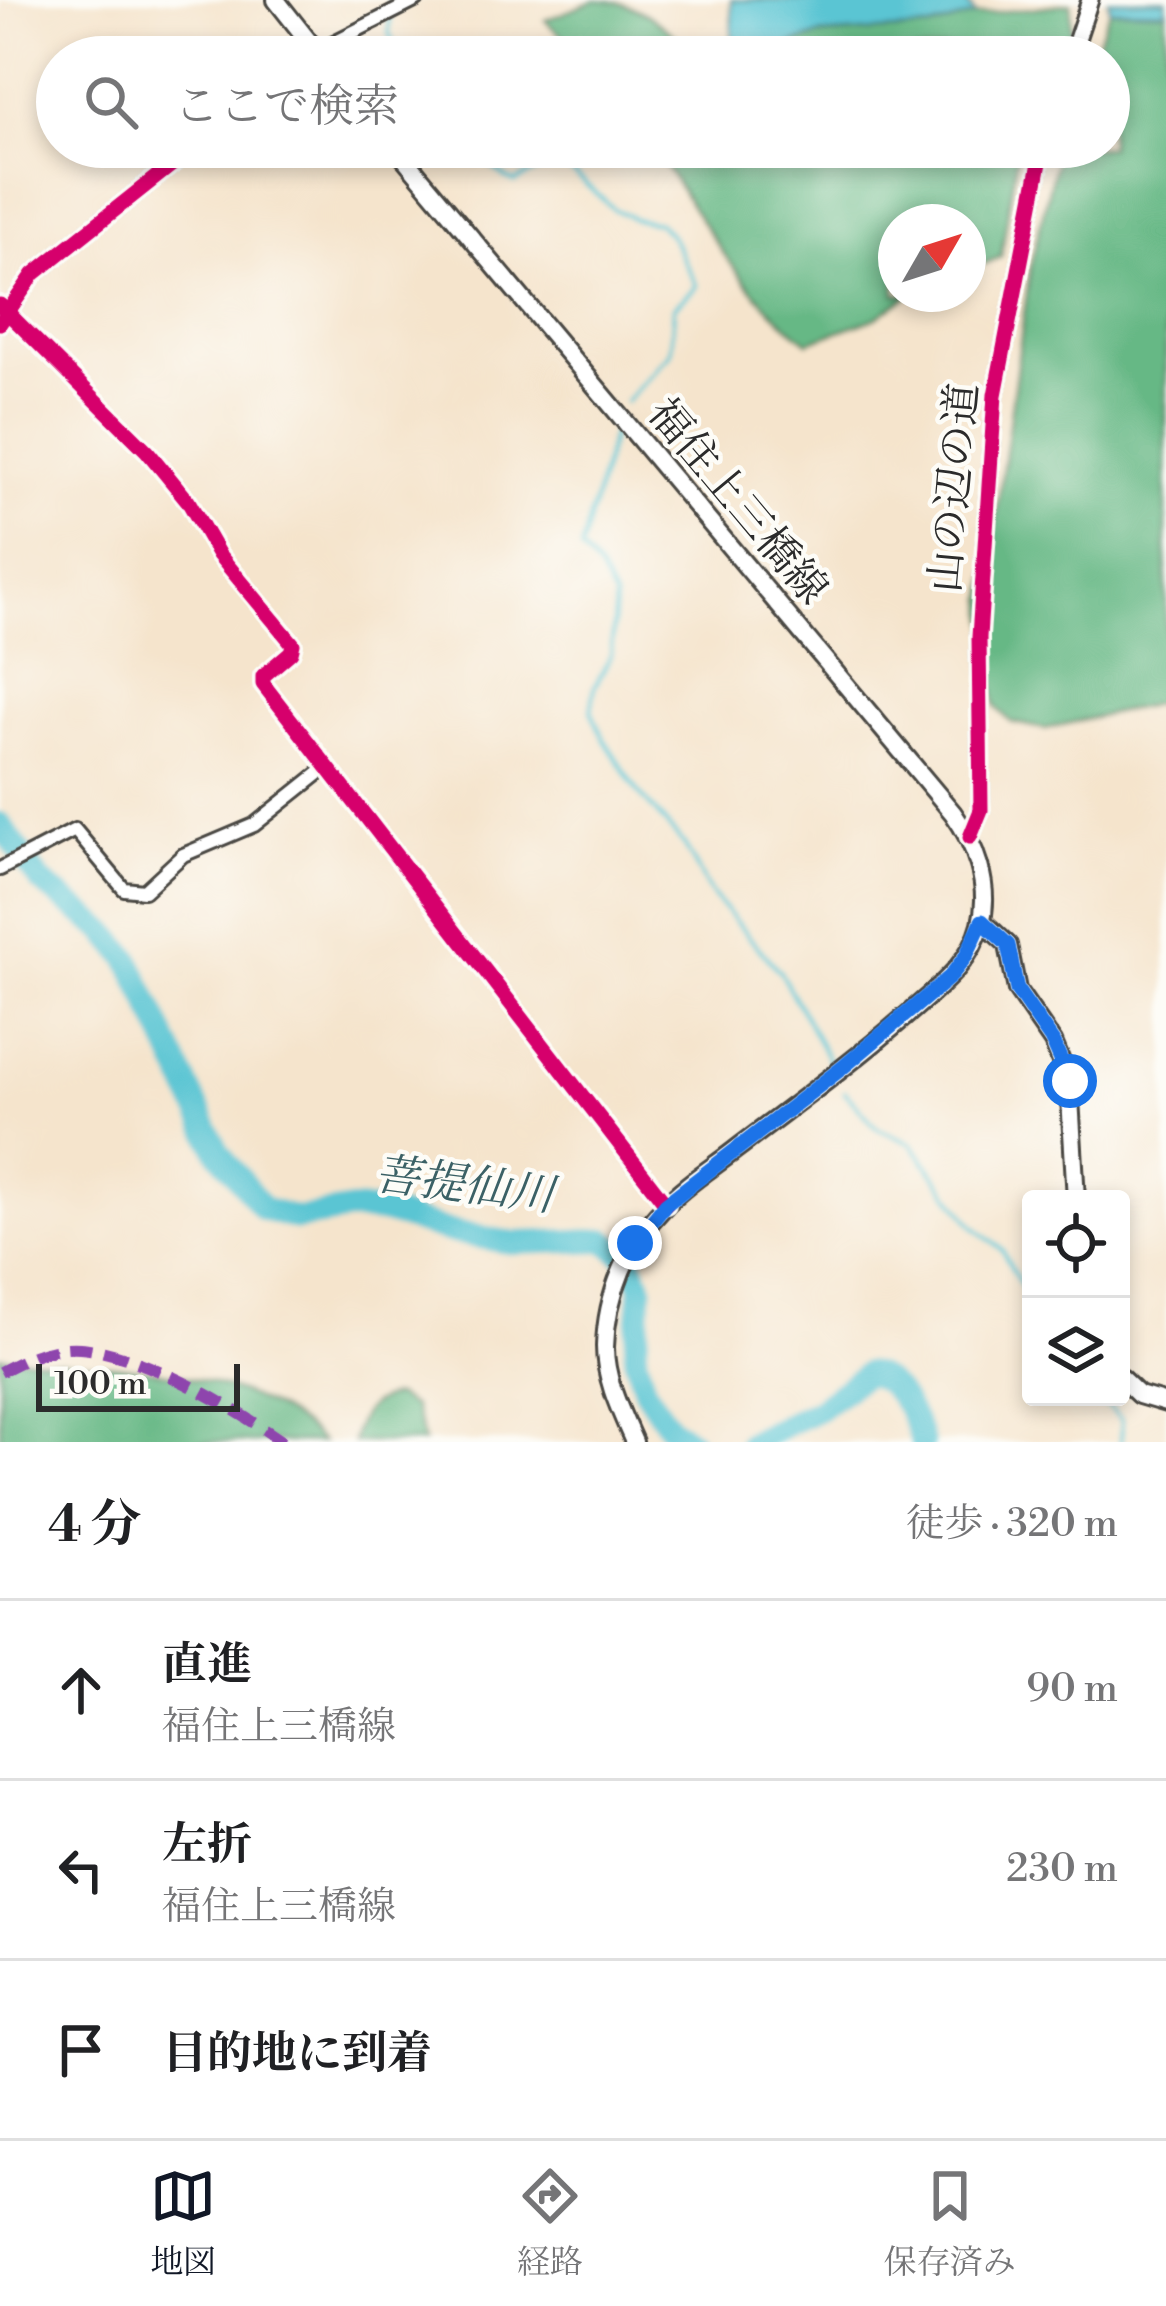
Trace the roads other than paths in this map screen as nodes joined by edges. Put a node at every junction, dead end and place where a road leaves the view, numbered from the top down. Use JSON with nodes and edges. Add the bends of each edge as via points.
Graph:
{"nodes":[{"id":1,"x":276,"y":0,"type":"edge"},
{"id":2,"x":417,"y":0,"type":"edge"},
{"id":3,"x":1090,"y":0,"type":"edge"},
{"id":4,"x":302,"y":36,"type":"edge"},
{"id":5,"x":349,"y":36,"type":"edge"},
{"id":6,"x":1078,"y":36,"type":"edge"},
{"id":7,"x":168,"y":168,"type":"edge"},
{"id":8,"x":412,"y":168,"type":"edge"},
{"id":9,"x":1039,"y":168,"type":"edge"},
{"id":10,"x":2,"y":313,"type":"edge"},
{"id":11,"x":328,"y":766,"type":"junction"},
{"id":12,"x":970,"y":837,"type":"junction"},
{"id":13,"x":0,"y":869,"type":"edge"},
{"id":14,"x":982,"y":921,"type":"junction"},
{"id":15,"x":1076,"y":1190,"type":"edge"},
{"id":16,"x":666,"y":1204,"type":"junction"},
{"id":17,"x":1130,"y":1387,"type":"edge"},
{"id":18,"x":1166,"y":1403,"type":"edge"},
{"id":19,"x":634,"y":1442,"type":"edge"}],
"edges":[{"from":1,"to":4,"type":"main road"},
{"from":2,"to":5,"type":"street"},
{"from":3,"to":6,"type":"street"},
{"from":7,"to":10,"type":"street","via":[[34,274]]},
{"from":8,"to":12,"type":"main road","name":"福住上三橋線"},
{"from":9,"to":12,"type":"street","name":"山の辺の道","via":[[995,395],[979,637],[981,810]]},
{"from":10,"to":11,"type":"street","via":[[147,451],[218,555],[290,639],[291,652],[262,680]]},
{"from":11,"to":13,"type":"street","via":[[254,825],[182,855],[144,890],[124,889],[75,830]]},
{"from":11,"to":16,"type":"street"},
{"from":12,"to":14,"type":"main road","name":"福住上三橋線"},
{"from":14,"to":15,"type":"main road","name":"福住上三橋線","via":[[1008,945],[1017,990],[1070,1081]]},
{"from":14,"to":16,"type":"main road","via":[[950,977]]},
{"from":16,"to":19,"type":"main road","via":[[621,1270],[605,1347]]},
{"from":17,"to":18,"type":"main road"}]}
